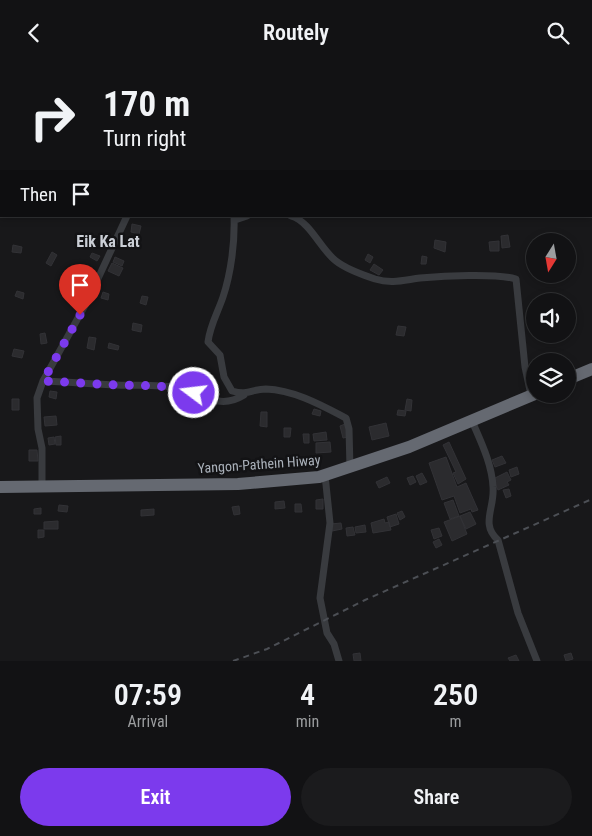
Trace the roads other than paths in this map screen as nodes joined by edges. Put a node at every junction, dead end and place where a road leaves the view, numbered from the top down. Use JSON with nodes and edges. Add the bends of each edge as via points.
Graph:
{"nodes":[{"id":1,"x":127,"y":217,"type":"edge"},
{"id":2,"x":294,"y":217,"type":"edge"},
{"id":3,"x":235,"y":218,"type":"edge"},
{"id":4,"x":592,"y":369,"type":"edge"},
{"id":5,"x":526,"y":370,"type":"edge"},
{"id":6,"x":576,"y":376,"type":"edge"},
{"id":7,"x":43,"y":381,"type":"junction"},
{"id":8,"x":244,"y":395,"type":"junction"},
{"id":9,"x":526,"y":397,"type":"edge"},
{"id":10,"x":472,"y":421,"type":"junction"},
{"id":11,"x":350,"y":468,"type":"junction"},
{"id":12,"x":325,"y":475,"type":"junction"},
{"id":13,"x":0,"y":487,"type":"edge"},
{"id":14,"x":42,"y":487,"type":"junction"},
{"id":15,"x":535,"y":660,"type":"edge"},
{"id":16,"x":339,"y":661,"type":"edge"}],
"edges":[{"from":1,"to":7,"type":"street","via":[[88,300]]},
{"from":2,"to":5,"type":"street","via":[[301,219],[337,262],[375,279],[396,283],[419,278],[502,275],[516,279]]},
{"from":3,"to":8,"type":"street","via":[[232,256],[208,342],[220,355],[224,377],[232,391]]},
{"from":4,"to":6,"type":"highway"},
{"from":7,"to":8,"type":"street","via":[[151,384],[180,388],[223,403]]},
{"from":7,"to":14,"type":"street","via":[[37,398]]},
{"from":8,"to":11,"type":"street","via":[[265,389],[294,394],[346,418]]},
{"from":9,"to":10,"type":"highway","name":"Yangon-Pathein Hiway"},
{"from":10,"to":11,"type":"highway","name":"Yangon-Pathein Hiway"},
{"from":10,"to":15,"type":"street","via":[[485,450],[494,486],[488,524],[498,540]]},
{"from":11,"to":12,"type":"highway","name":"Yangon-Pathein Hiway"},
{"from":12,"to":14,"type":"highway","name":"Yangon-Pathein Hiway","via":[[238,484]]},
{"from":12,"to":16,"type":"street","via":[[330,523],[320,598],[325,627]]},
{"from":13,"to":14,"type":"highway","name":"Yangon-Pathein Hiway"}]}
